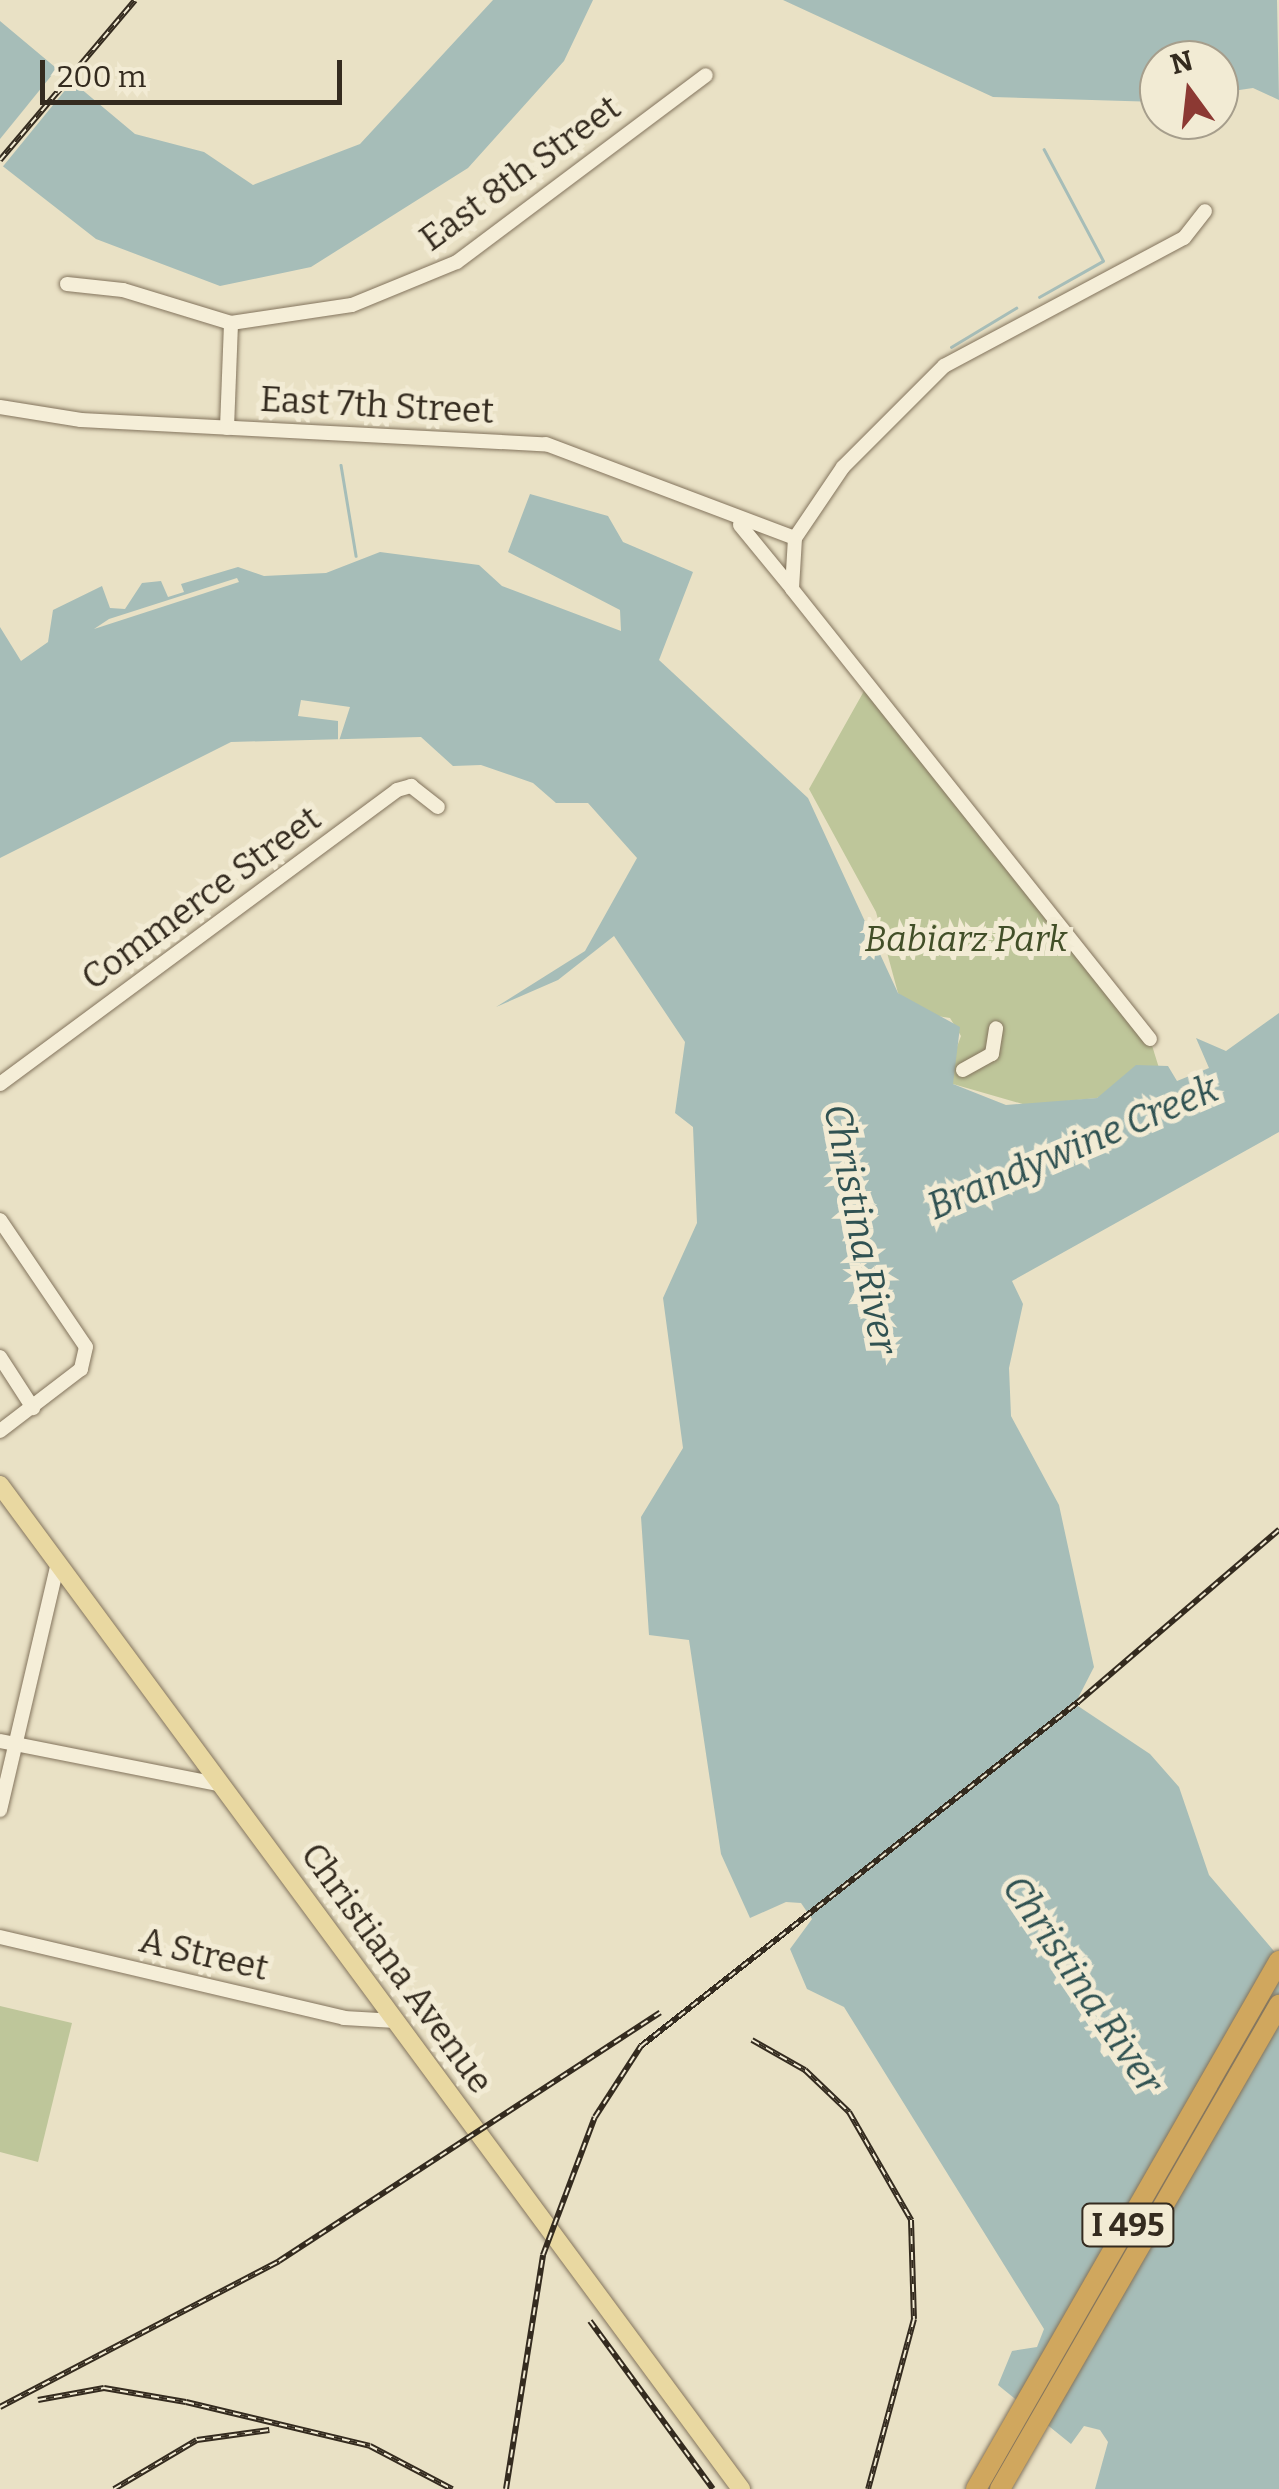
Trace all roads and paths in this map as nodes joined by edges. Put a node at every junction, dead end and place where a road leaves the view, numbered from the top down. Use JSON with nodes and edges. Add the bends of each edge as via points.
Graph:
{"nodes":[{"id":1,"x":706,"y":75,"type":"dead end"},
{"id":2,"x":1205,"y":211,"type":"dead end"},
{"id":3,"x":68,"y":284,"type":"dead end"},
{"id":4,"x":231,"y":323,"type":"junction"},
{"id":5,"x":0,"y":406,"type":"edge"},
{"id":6,"x":227,"y":428,"type":"junction"},
{"id":7,"x":736,"y":521,"type":"junction"},
{"id":8,"x":795,"y":538,"type":"junction"},
{"id":9,"x":792,"y":589,"type":"junction"},
{"id":10,"x":438,"y":807,"type":"dead end"},
{"id":11,"x":996,"y":1028,"type":"dead end"},
{"id":12,"x":1150,"y":1040,"type":"dead end"},
{"id":13,"x":963,"y":1070,"type":"dead end"},
{"id":14,"x":0,"y":1084,"type":"edge"},
{"id":15,"x":0,"y":1220,"type":"edge"},
{"id":16,"x":0,"y":1357,"type":"edge"},
{"id":17,"x":34,"y":1408,"type":"junction"},
{"id":18,"x":0,"y":1431,"type":"edge"},
{"id":19,"x":0,"y":1485,"type":"edge"},
{"id":20,"x":58,"y":1563,"type":"junction"},
{"id":21,"x":7,"y":1742,"type":"edge"},
{"id":22,"x":222,"y":1785,"type":"junction"},
{"id":23,"x":0,"y":1810,"type":"edge"},
{"id":24,"x":0,"y":1937,"type":"edge"},
{"id":25,"x":1279,"y":1961,"type":"edge"},
{"id":26,"x":1279,"y":2005,"type":"edge"},
{"id":27,"x":396,"y":2021,"type":"junction"},
{"id":28,"x":742,"y":2489,"type":"edge"},
{"id":29,"x":976,"y":2489,"type":"edge"},
{"id":30,"x":1000,"y":2489,"type":"edge"}],
"edges":[{"from":1,"to":4,"type":"street","name":"East 8th Street","via":[[446,268],[325,314]]},
{"from":2,"to":8,"type":"street","via":[[1184,238],[944,366],[828,485]]},
{"from":3,"to":4,"type":"street","name":"East 8th Street"},
{"from":4,"to":6,"type":"street"},
{"from":5,"to":6,"type":"street","name":"East 7th Street"},
{"from":6,"to":7,"type":"street","name":"East 7th Street","via":[[546,444]]},
{"from":7,"to":8,"type":"street","name":"East 7th Street"},
{"from":7,"to":9,"type":"street","name":"East 7th Street"},
{"from":8,"to":9,"type":"street"},
{"from":9,"to":12,"type":"street","name":"East 7th Street"},
{"from":10,"to":14,"type":"street","name":"Commerce Street","via":[[411,786],[398,790]]},
{"from":11,"to":13,"type":"street","via":[[992,1054]]},
{"from":15,"to":17,"type":"street","via":[[86,1347],[81,1369]]},
{"from":16,"to":17,"type":"street"},
{"from":17,"to":18,"type":"street"},
{"from":19,"to":20,"type":"main road","name":"Christiana Avenue"},
{"from":20,"to":21,"type":"street"},
{"from":20,"to":22,"type":"main road","name":"Christiana Avenue"},
{"from":21,"to":22,"type":"street"},
{"from":21,"to":23,"type":"street"},
{"from":22,"to":27,"type":"main road","name":"Christiana Avenue"},
{"from":24,"to":27,"type":"street","name":"A Street","via":[[344,2018]]},
{"from":25,"to":29,"type":"highway","number":"I 495"},
{"from":26,"to":30,"type":"highway","number":"I 495"},
{"from":27,"to":28,"type":"main road","name":"Christiana Avenue"}]}
